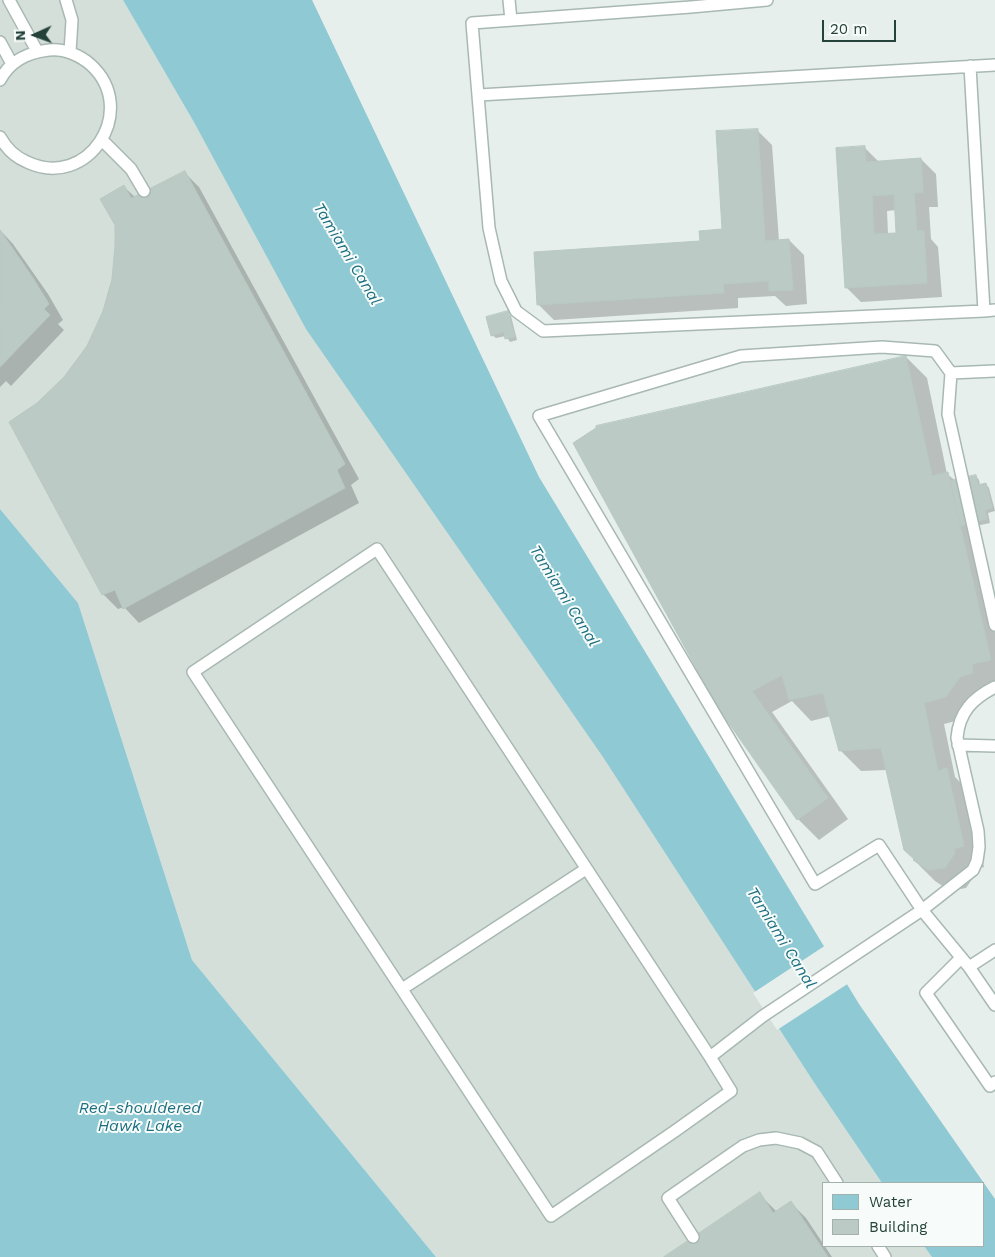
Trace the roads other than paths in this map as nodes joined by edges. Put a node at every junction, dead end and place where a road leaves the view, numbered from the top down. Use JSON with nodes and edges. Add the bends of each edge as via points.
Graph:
{"nodes":[{"id":1,"x":9,"y":0,"type":"edge"},
{"id":2,"x":66,"y":0,"type":"edge"},
{"id":3,"x":509,"y":0,"type":"edge"},
{"id":4,"x":767,"y":0,"type":"edge"},
{"id":5,"x":691,"y":4,"type":"edge"},
{"id":6,"x":511,"y":20,"type":"junction"},
{"id":7,"x":0,"y":42,"type":"edge"},
{"id":8,"x":37,"y":51,"type":"junction"},
{"id":9,"x":70,"y":52,"type":"junction"},
{"id":10,"x":12,"y":64,"type":"junction"},
{"id":11,"x":995,"y":65,"type":"edge"},
{"id":12,"x":970,"y":66,"type":"junction"},
{"id":13,"x":0,"y":80,"type":"edge"},
{"id":14,"x":479,"y":95,"type":"junction"},
{"id":15,"x":0,"y":137,"type":"edge"},
{"id":16,"x":102,"y":140,"type":"junction"},
{"id":17,"x":144,"y":191,"type":"dead end"},
{"id":18,"x":990,"y":310,"type":"edge"},
{"id":19,"x":995,"y":371,"type":"edge"},
{"id":20,"x":951,"y":373,"type":"junction"},
{"id":21,"x":995,"y":625,"type":"edge"},
{"id":22,"x":995,"y":687,"type":"edge"},
{"id":23,"x":958,"y":745,"type":"junction"},
{"id":24,"x":995,"y":746,"type":"edge"},
{"id":25,"x":586,"y":869,"type":"junction"},
{"id":26,"x":922,"y":910,"type":"junction"},
{"id":27,"x":995,"y":950,"type":"edge"},
{"id":28,"x":965,"y":962,"type":"junction"},
{"id":29,"x":402,"y":989,"type":"junction"},
{"id":30,"x":995,"y":1006,"type":"edge"},
{"id":31,"x":710,"y":1057,"type":"junction"},
{"id":32,"x":995,"y":1082,"type":"edge"},
{"id":33,"x":836,"y":1182,"type":"edge"},
{"id":34,"x":693,"y":1237,"type":"dead end"}],
"edges":[{"from":1,"to":8,"type":"lane"},
{"from":2,"to":9,"type":"lane","via":[[72,20]]},
{"from":3,"to":6,"type":"lane"},
{"from":4,"to":5,"type":"lane"},
{"from":5,"to":6,"type":"lane"},
{"from":6,"to":14,"type":"lane","via":[[472,23]]},
{"from":7,"to":10,"type":"lane"},
{"from":8,"to":9,"type":"lane","via":[[54,49]]},
{"from":8,"to":10,"type":"lane"},
{"from":9,"to":16,"type":"lane","via":[[99,72],[107,88],[111,105],[109,123]]},
{"from":10,"to":13,"type":"lane"},
{"from":11,"to":12,"type":"lane"},
{"from":12,"to":14,"type":"lane"},
{"from":12,"to":18,"type":"lane"},
{"from":14,"to":18,"type":"lane","via":[[489,228],[500,281],[516,311],[543,331]]},
{"from":15,"to":16,"type":"lane","via":[[18,158],[35,166],[55,168],[73,164],[90,155]]},
{"from":16,"to":17,"type":"lane","via":[[131,169]]},
{"from":19,"to":20,"type":"lane"},
{"from":20,"to":21,"type":"lane","via":[[948,414]]},
{"from":20,"to":26,"type":"lane","via":[[935,351],[926,350],[882,347],[741,356],[539,416],[815,884],[879,845]]},
{"from":22,"to":23,"type":"lane","via":[[965,710],[958,730]]},
{"from":23,"to":24,"type":"lane"},
{"from":23,"to":26,"type":"lane","via":[[978,830],[977,861],[967,876]]},
{"from":25,"to":29,"type":"lane"},
{"from":25,"to":29,"type":"lane","via":[[377,549],[194,672]]},
{"from":25,"to":31,"type":"lane"},
{"from":26,"to":28,"type":"lane"},
{"from":26,"to":31,"type":"lane","via":[[763,1016]]},
{"from":27,"to":28,"type":"lane"},
{"from":28,"to":30,"type":"lane"},
{"from":28,"to":32,"type":"lane","via":[[926,993],[990,1086]]},
{"from":29,"to":31,"type":"lane","via":[[551,1216],[731,1091]]},
{"from":33,"to":34,"type":"lane","via":[[817,1152],[800,1143],[776,1138],[743,1146],[668,1198]]}]}
